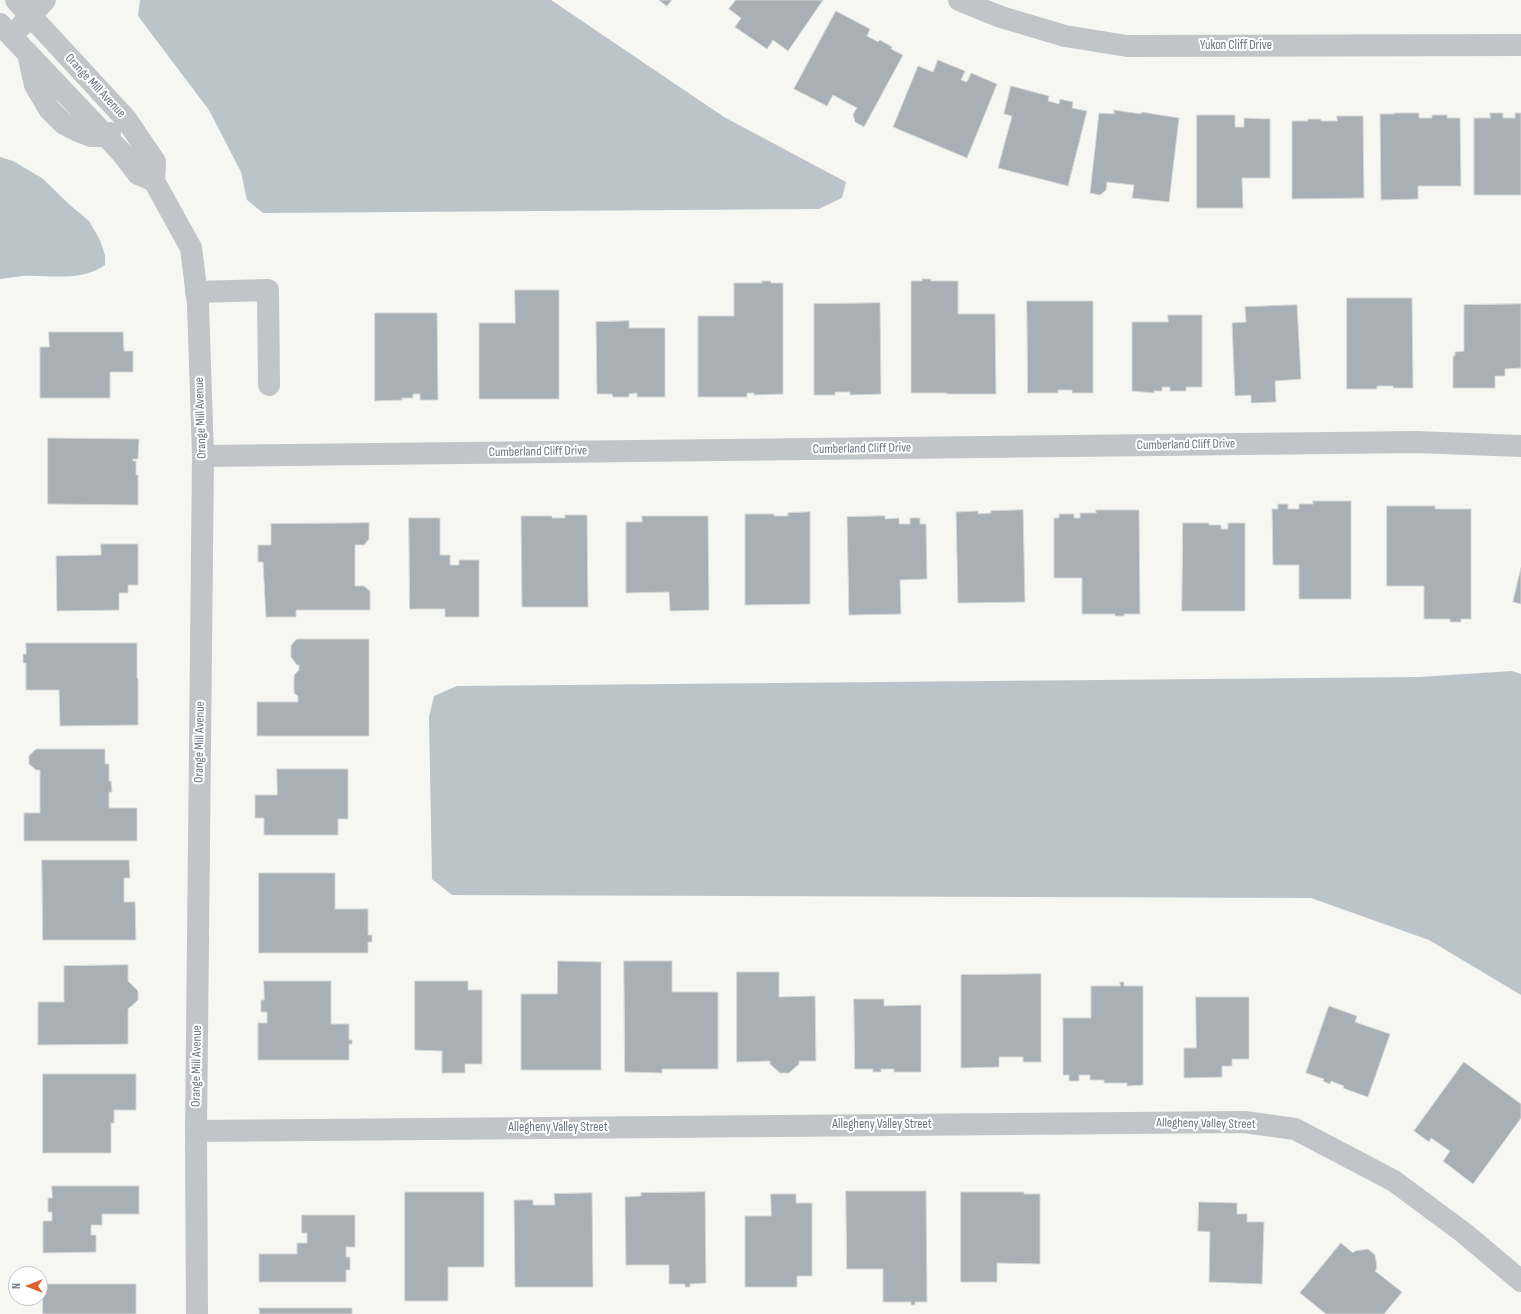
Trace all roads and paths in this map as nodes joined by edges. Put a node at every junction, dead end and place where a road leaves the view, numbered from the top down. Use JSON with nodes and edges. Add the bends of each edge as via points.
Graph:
{"nodes":[{"id":1,"x":16,"y":0,"type":"edge"},
{"id":2,"x":45,"y":0,"type":"edge"},
{"id":3,"x":959,"y":0,"type":"edge"},
{"id":4,"x":30,"y":16,"type":"junction"},
{"id":5,"x":4,"y":36,"type":"edge"},
{"id":6,"x":1521,"y":45,"type":"edge"},
{"id":7,"x":126,"y":119,"type":"junction"},
{"id":8,"x":106,"y":136,"type":"junction"},
{"id":9,"x":154,"y":181,"type":"junction"},
{"id":10,"x":196,"y":292,"type":"junction"},
{"id":11,"x":269,"y":385,"type":"dead end"},
{"id":12,"x":1521,"y":446,"type":"edge"},
{"id":13,"x":203,"y":456,"type":"junction"},
{"id":14,"x":196,"y":1131,"type":"junction"},
{"id":15,"x":1521,"y":1280,"type":"edge"},
{"id":16,"x":197,"y":1314,"type":"edge"}],
"edges":[{"from":1,"to":4,"type":"street","name":"Orange Mill Avenue"},
{"from":2,"to":4,"type":"street"},
{"from":3,"to":6,"type":"street","name":"Yukon Cliff Drive","via":[[1001,17],[1065,36],[1127,46]]},
{"from":4,"to":5,"type":"street"},
{"from":4,"to":7,"type":"street","name":"Orange Mill Avenue"},
{"from":5,"to":8,"type":"street","name":"Orange Mill Avenue","via":[[28,54]]},
{"from":7,"to":8,"type":"street"},
{"from":7,"to":9,"type":"street","name":"Orange Mill Avenue","via":[[155,162]]},
{"from":8,"to":9,"type":"street","name":"Orange Mill Avenue","via":[[138,174]]},
{"from":9,"to":10,"type":"street","name":"Orange Mill Avenue","via":[[191,248]]},
{"from":10,"to":11,"type":"street","via":[[268,290]]},
{"from":10,"to":13,"type":"street","name":"Orange Mill Avenue"},
{"from":12,"to":13,"type":"street","name":"Cumberland Cliff Drive","via":[[1416,442]]},
{"from":13,"to":14,"type":"street","name":"Orange Mill Avenue"},
{"from":14,"to":15,"type":"street","name":"Allegheny Valley Street","via":[[1244,1122],[1295,1129],[1394,1181],[1464,1233]]},
{"from":14,"to":16,"type":"street","name":"Orange Mill Avenue"}]}
